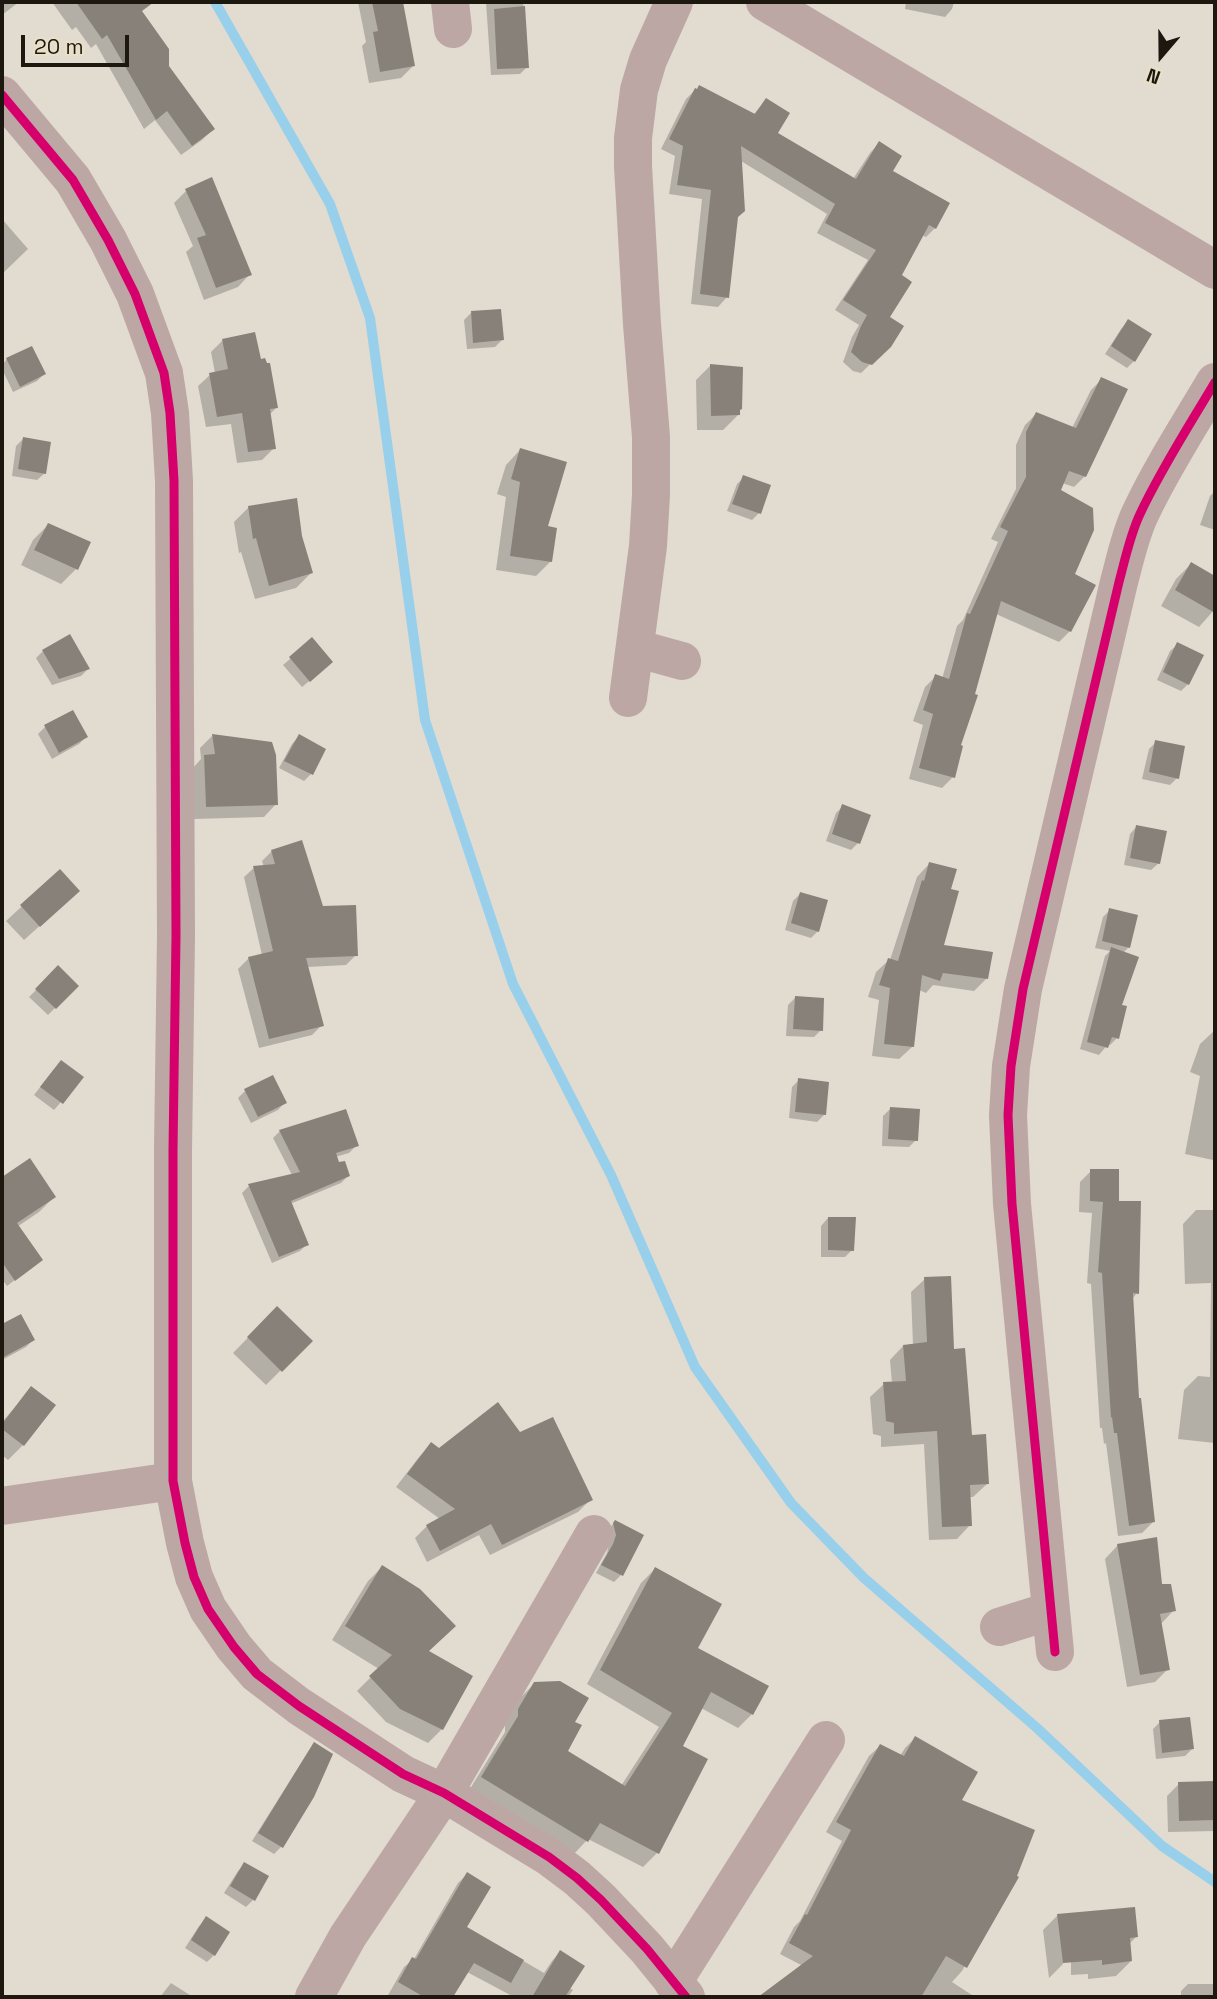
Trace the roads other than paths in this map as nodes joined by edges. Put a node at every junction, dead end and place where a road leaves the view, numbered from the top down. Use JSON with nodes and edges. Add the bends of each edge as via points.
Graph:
{"nodes":[{"id":1,"x":674,"y":2,"type":"edge"},
{"id":2,"x":765,"y":2,"type":"edge"},
{"id":3,"x":2,"y":95,"type":"edge"},
{"id":4,"x":1215,"y":271,"type":"edge"},
{"id":5,"x":1215,"y":382,"type":"edge"},
{"id":6,"x":635,"y":649,"type":"junction"},
{"id":7,"x":682,"y":661,"type":"dead end"},
{"id":8,"x":628,"y":698,"type":"dead end"},
{"id":9,"x":173,"y":1481,"type":"junction"},
{"id":10,"x":2,"y":1506,"type":"edge"},
{"id":11,"x":594,"y":1534,"type":"dead end"},
{"id":12,"x":1050,"y":1611,"type":"junction"},
{"id":13,"x":999,"y":1627,"type":"dead end"},
{"id":14,"x":1055,"y":1652,"type":"dead end"},
{"id":15,"x":826,"y":1740,"type":"dead end"},
{"id":16,"x":444,"y":1793,"type":"junction"},
{"id":17,"x":680,"y":1989,"type":"edge"},
{"id":18,"x":314,"y":1997,"type":"edge"}],
"edges":[{"from":1,"to":6,"type":"street","via":[[648,60],[633,138],[651,437],[648,546]]},
{"from":2,"to":4,"type":"street"},
{"from":3,"to":9,"type":"street","via":[[73,180],[108,240],[135,294],[164,373],[170,413],[176,936]]},
{"from":5,"to":12,"type":"street","via":[[1135,527],[1015,1033],[1008,1115],[1012,1204]]},
{"from":6,"to":7,"type":"street"},
{"from":6,"to":8,"type":"street"},
{"from":9,"to":10,"type":"street"},
{"from":9,"to":16,"type":"street","via":[[194,1577],[208,1609],[257,1674],[403,1774]]},
{"from":11,"to":16,"type":"street"},
{"from":12,"to":13,"type":"street"},
{"from":12,"to":14,"type":"street"},
{"from":15,"to":17,"type":"street"},
{"from":16,"to":17,"type":"street","via":[[577,1878],[647,1948]]},
{"from":16,"to":18,"type":"street","via":[[348,1936]]}]}
